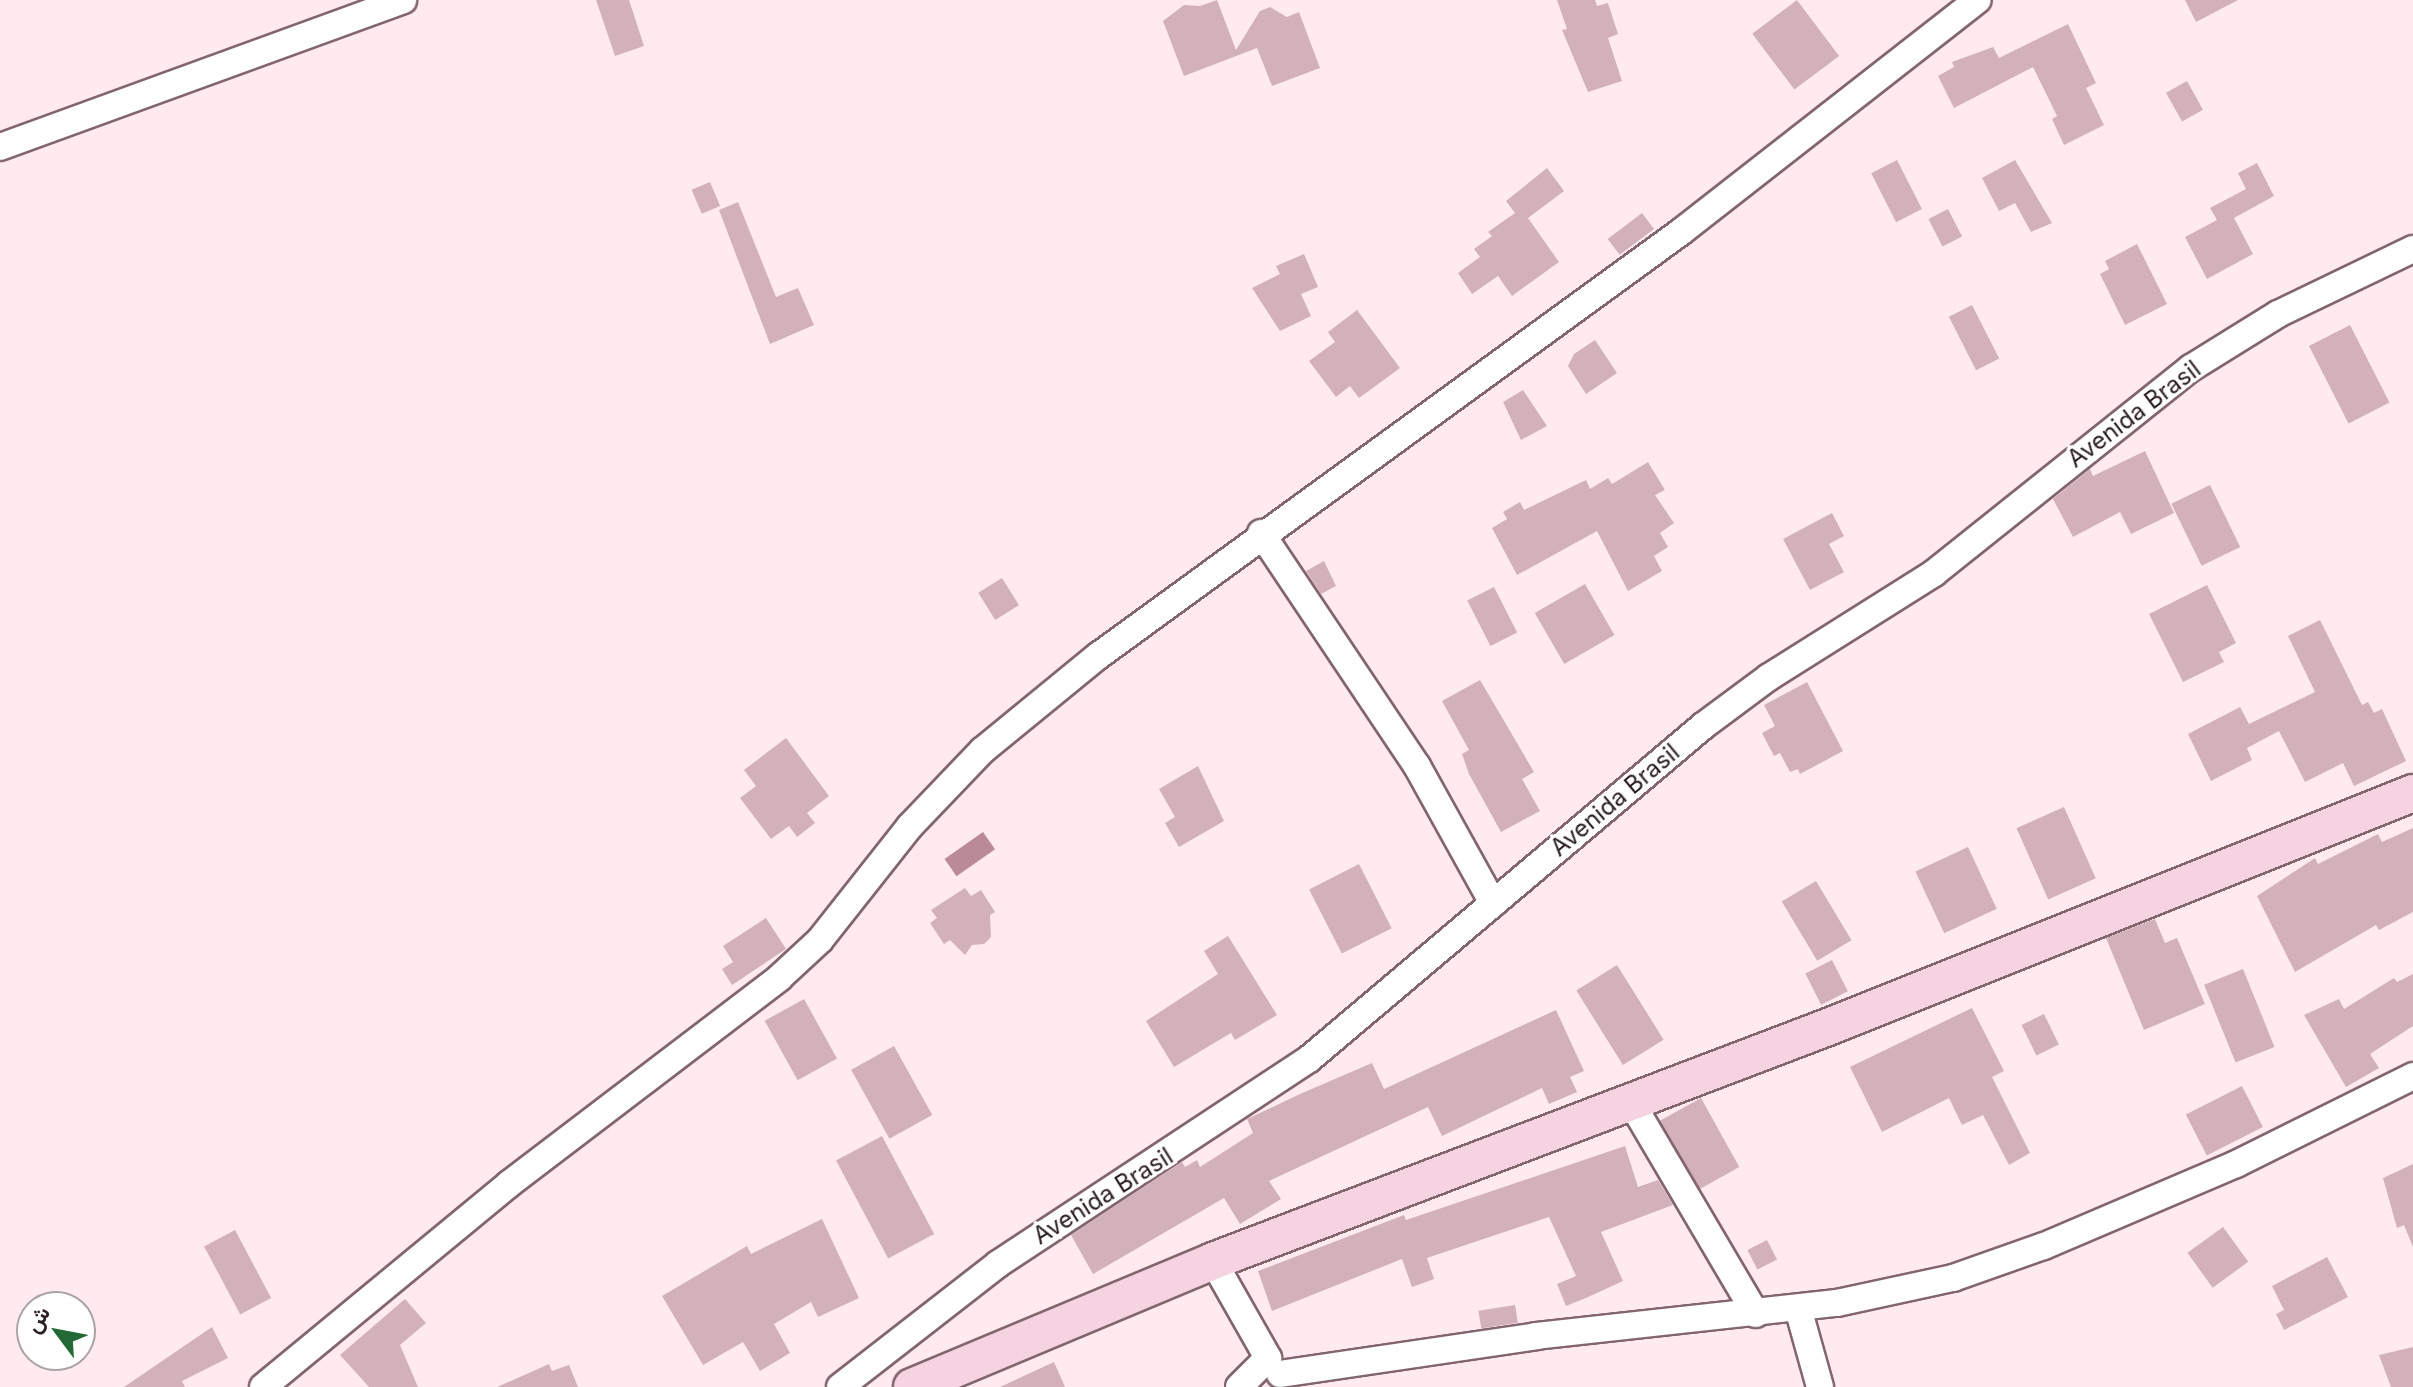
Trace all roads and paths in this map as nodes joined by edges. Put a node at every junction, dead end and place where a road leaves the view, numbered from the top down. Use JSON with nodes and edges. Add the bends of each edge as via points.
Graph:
{"nodes":[{"id":1,"x":403,"y":0,"type":"edge"},
{"id":2,"x":1978,"y":0,"type":"edge"},
{"id":3,"x":0,"y":147,"type":"edge"},
{"id":4,"x":2413,"y":249,"type":"edge"},
{"id":5,"x":1261,"y":533,"type":"junction"},
{"id":6,"x":2413,"y":793,"type":"edge"},
{"id":7,"x":1493,"y":903,"type":"junction"},
{"id":8,"x":2413,"y":1076,"type":"edge"},
{"id":9,"x":1631,"y":1102,"type":"junction"},
{"id":10,"x":1213,"y":1261,"type":"junction"},
{"id":11,"x":1798,"y":1308,"type":"junction"},
{"id":12,"x":1756,"y":1314,"type":"junction"},
{"id":13,"x":1278,"y":1373,"type":"edge"},
{"id":14,"x":263,"y":1387,"type":"edge"},
{"id":15,"x":840,"y":1387,"type":"edge"},
{"id":16,"x":912,"y":1387,"type":"edge"},
{"id":17,"x":1239,"y":1387,"type":"edge"},
{"id":18,"x":1820,"y":1387,"type":"edge"}],
"edges":[{"from":1,"to":3,"type":"street"},
{"from":2,"to":5,"type":"street","via":[[1682,231]]},
{"from":4,"to":7,"type":"street","name":"Avenida Brasil","via":[[2278,314],[2191,368],[1934,573],[1769,677],[1703,726]]},
{"from":5,"to":7,"type":"street","via":[[1417,766]]},
{"from":5,"to":14,"type":"street","via":[[983,750],[910,826],[820,940],[779,978],[509,1184]]},
{"from":6,"to":9,"type":"main road"},
{"from":7,"to":15,"type":"street","name":"Avenida Brasil","via":[[1309,1059],[998,1264]]},
{"from":8,"to":11,"type":"street","via":[[2236,1164],[2044,1246],[1953,1278]]},
{"from":9,"to":10,"type":"main road"},
{"from":9,"to":12,"type":"street"},
{"from":10,"to":13,"type":"street"},
{"from":10,"to":16,"type":"main road"},
{"from":11,"to":12,"type":"street"},
{"from":11,"to":18,"type":"street"},
{"from":12,"to":13,"type":"street","via":[[1536,1336]]},
{"from":13,"to":17,"type":"street"}]}
